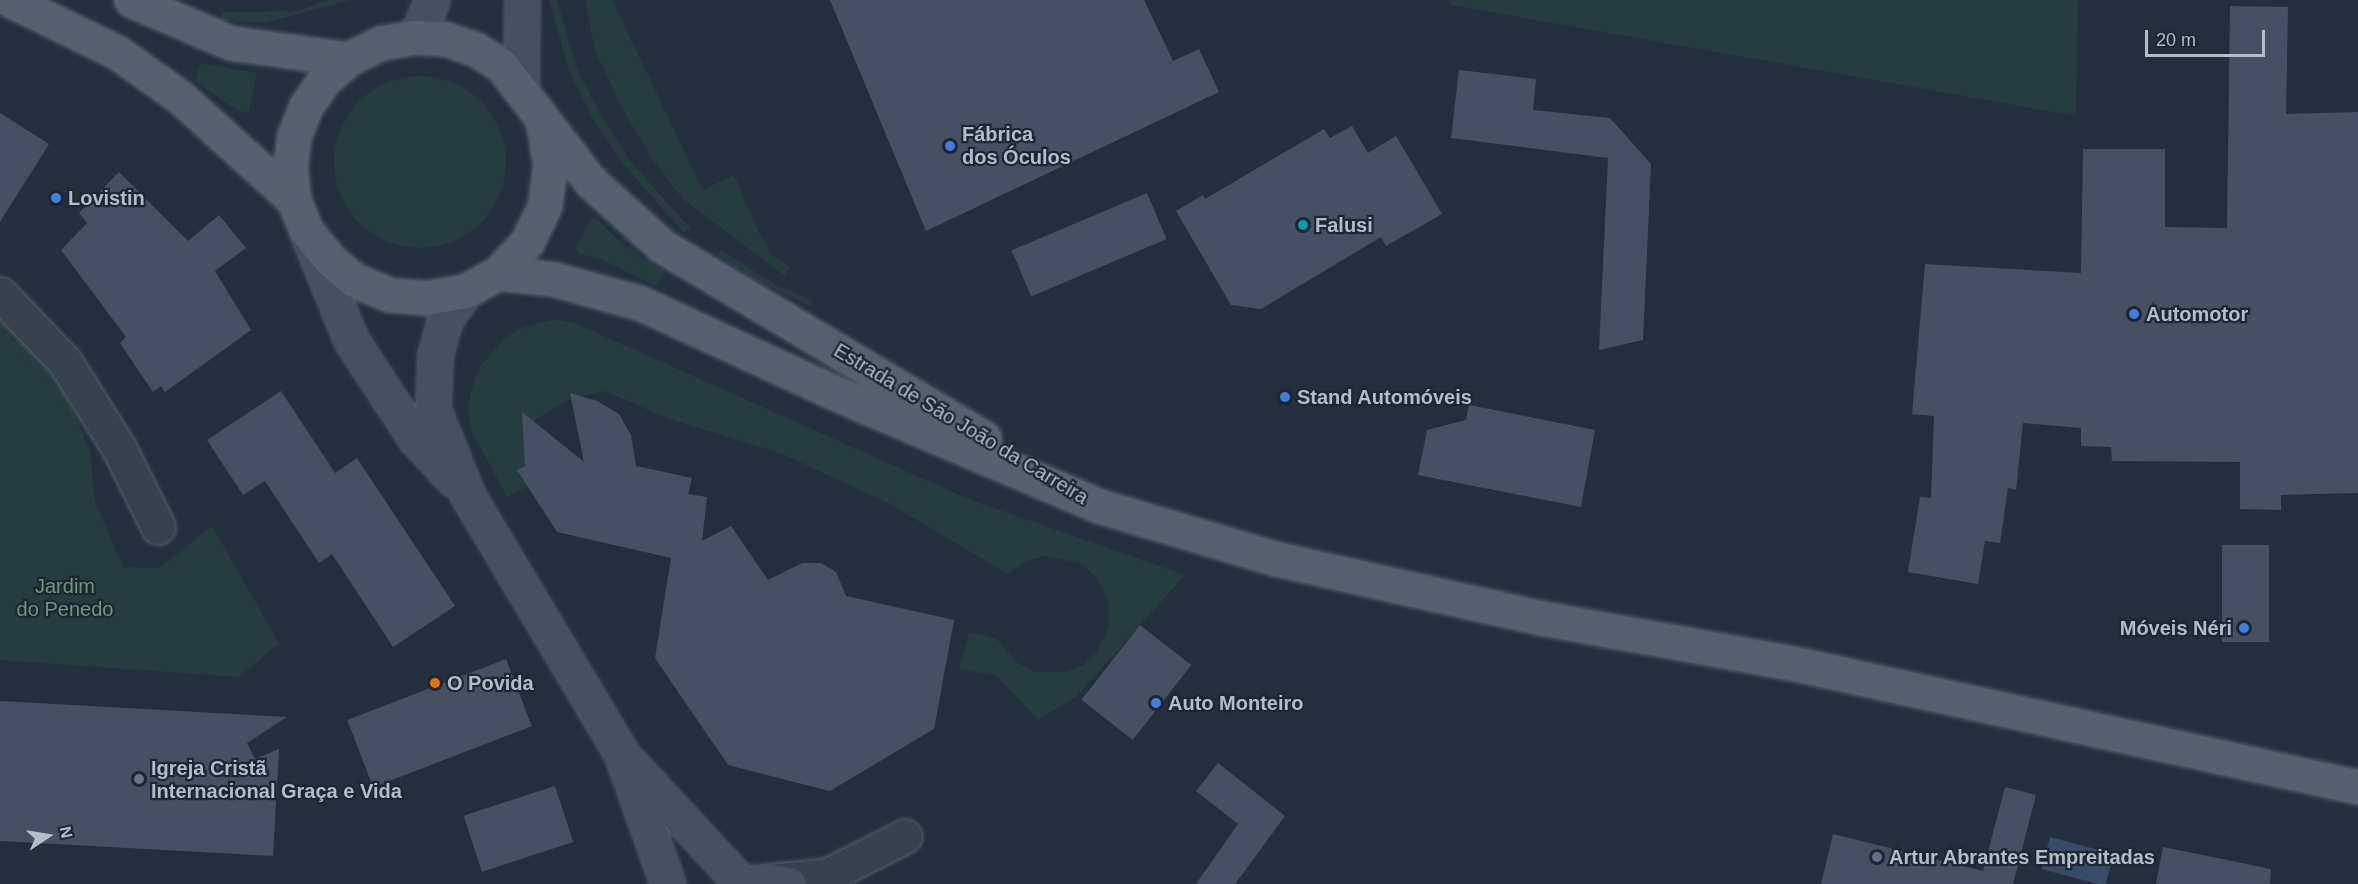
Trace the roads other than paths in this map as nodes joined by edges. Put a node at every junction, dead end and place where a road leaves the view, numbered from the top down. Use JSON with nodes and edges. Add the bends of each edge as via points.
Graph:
{"nodes":[{"id":1,"x":10,"y":0,"type":"edge"},
{"id":2,"x":130,"y":0,"type":"edge"},
{"id":3,"x":432,"y":0,"type":"edge"},
{"id":4,"x":522,"y":0,"type":"edge"},
{"id":5,"x":417,"y":37,"type":"junction"},
{"id":6,"x":348,"y":59,"type":"junction"},
{"id":7,"x":521,"y":88,"type":"junction"},
{"id":8,"x":543,"y":123,"type":"junction"},
{"id":9,"x":294,"y":200,"type":"junction"},
{"id":10,"x":306,"y":230,"type":"junction"},
{"id":11,"x":498,"y":273,"type":"junction"},
{"id":12,"x":465,"y":291,"type":"junction"},
{"id":13,"x":0,"y":294,"type":"edge"},
{"id":14,"x":468,"y":496,"type":"junction"},
{"id":15,"x":1099,"y":506,"type":"junction"},
{"id":16,"x":158,"y":527,"type":"dead end"},
{"id":17,"x":621,"y":753,"type":"junction"},
{"id":18,"x":2358,"y":788,"type":"edge"},
{"id":19,"x":761,"y":883,"type":"edge"},
{"id":20,"x":668,"y":884,"type":"edge"},
{"id":21,"x":870,"y":884,"type":"edge"}],
"edges":[{"from":1,"to":9,"type":"main road","via":[[118,53],[180,97]]},
{"from":2,"to":6,"type":"main road","via":[[231,43]]},
{"from":3,"to":5,"type":"street"},
{"from":4,"to":7,"type":"street"},
{"from":5,"to":6,"type":"main road","name":"Estrada de São João da Carreira","via":[[381,44]]},
{"from":5,"to":7,"type":"main road","name":"Estrada de São João da Carreira","via":[[447,39],[475,49],[501,65]]},
{"from":6,"to":9,"type":"main road","name":"Estrada de São João da Carreira","via":[[324,80],[306,106],[294,136],[290,168]]},
{"from":7,"to":8,"type":"main road","name":"Estrada de São João da Carreira"},
{"from":8,"to":11,"type":"main road","via":[[550,164],[545,205],[527,242]]},
{"from":8,"to":15,"type":"main road","name":"Estrada de São João da Carreira","via":[[590,181],[662,246]]},
{"from":9,"to":10,"type":"main road"},
{"from":10,"to":12,"type":"main road","via":[[331,261],[354,280],[390,295],[428,298]]},
{"from":10,"to":14,"type":"street","via":[[351,340],[415,438]]},
{"from":11,"to":12,"type":"main road"},
{"from":11,"to":15,"type":"main road","name":"Estrada de São João da Carreira","via":[[553,279],[640,303],[839,395]]},
{"from":12,"to":14,"type":"street","via":[[445,320],[435,355],[433,409]]},
{"from":13,"to":16,"type":"street","via":[[65,362],[119,448]]},
{"from":14,"to":17,"type":"street"},
{"from":15,"to":18,"type":"main road","via":[[1276,559],[1541,618],[1792,663]]},
{"from":17,"to":19,"type":"street"},
{"from":17,"to":20,"type":"street"},
{"from":19,"to":21,"type":"street","via":[[828,875],[905,836]]}]}
